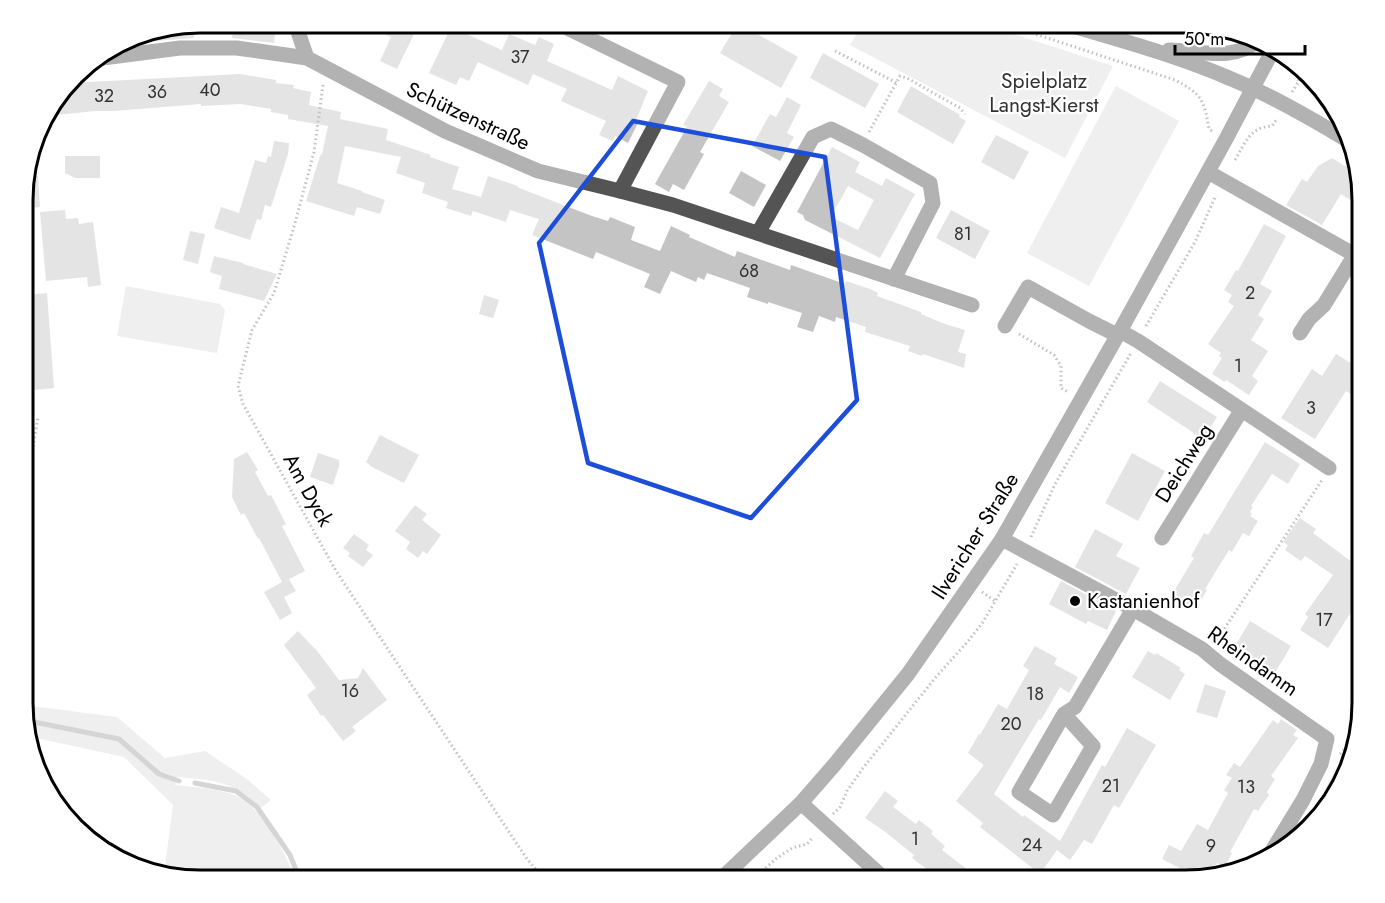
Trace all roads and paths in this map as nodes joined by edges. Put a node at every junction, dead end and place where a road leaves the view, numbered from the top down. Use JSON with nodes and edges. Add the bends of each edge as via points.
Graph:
{"nodes":[{"id":1,"x":299,"y":33,"type":"edge"},
{"id":2,"x":579,"y":33,"type":"edge"},
{"id":3,"x":1035,"y":33,"type":"edge"},
{"id":4,"x":1098,"y":33,"type":"edge"},
{"id":5,"x":1248,"y":46,"type":"edge"},
{"id":6,"x":1151,"y":50,"type":"junction"},
{"id":7,"x":836,"y":51,"type":"dead end"},
{"id":8,"x":115,"y":56,"type":"edge"},
{"id":9,"x":1270,"y":56,"type":"edge"},
{"id":10,"x":307,"y":58,"type":"junction"},
{"id":11,"x":326,"y":68,"type":"junction"},
{"id":12,"x":897,"y":83,"type":"junction"},
{"id":13,"x":1253,"y":88,"type":"junction"},
{"id":14,"x":965,"y":114,"type":"dead end"},
{"id":15,"x":1338,"y":135,"type":"edge"},
{"id":16,"x":1226,"y":139,"type":"junction"},
{"id":17,"x":862,"y":145,"type":"junction"},
{"id":18,"x":1243,"y":147,"type":"dead end"},
{"id":19,"x":1208,"y":172,"type":"junction"},
{"id":20,"x":620,"y":191,"type":"junction"},
{"id":21,"x":758,"y":233,"type":"junction"},
{"id":22,"x":1352,"y":248,"type":"edge"},
{"id":23,"x":1352,"y":264,"type":"edge"},
{"id":24,"x":894,"y":279,"type":"junction"},
{"id":25,"x":972,"y":305,"type":"dead end"},
{"id":26,"x":1005,"y":326,"type":"joint"},
{"id":27,"x":1118,"y":333,"type":"junction"},
{"id":28,"x":1300,"y":333,"type":"dead end"},
{"id":29,"x":1080,"y":399,"type":"junction"},
{"id":30,"x":1241,"y":411,"type":"junction"},
{"id":31,"x":38,"y":417,"type":"dead end"},
{"id":32,"x":33,"y":447,"type":"edge"},
{"id":33,"x":1329,"y":468,"type":"joint"},
{"id":34,"x":1162,"y":538,"type":"dead end"},
{"id":35,"x":1002,"y":539,"type":"junction"},
{"id":36,"x":1133,"y":609,"type":"junction"},
{"id":37,"x":1217,"y":640,"type":"dead end"},
{"id":38,"x":1064,"y":714,"type":"junction"},
{"id":39,"x":801,"y":803,"type":"junction"},
{"id":40,"x":1277,"y":843,"type":"edge"},
{"id":41,"x":536,"y":870,"type":"edge"},
{"id":42,"x":731,"y":870,"type":"edge"},
{"id":43,"x":874,"y":870,"type":"edge"}],
"edges":[{"from":1,"to":10,"type":"street"},
{"from":2,"to":20,"type":"street","via":[[678,82]]},
{"from":3,"to":16,"type":"path","via":[[1187,86],[1202,100],[1209,129]]},
{"from":4,"to":6,"type":"street"},
{"from":5,"to":6,"type":"street","via":[[1225,54]]},
{"from":6,"to":13,"type":"street"},
{"from":7,"to":12,"type":"path"},
{"from":8,"to":10,"type":"street","name":"Schützenstraße","via":[[180,48],[237,48]]},
{"from":9,"to":13,"type":"street","name":"Ilvericher Straße"},
{"from":10,"to":11,"type":"street","name":"Schützenstraße"},
{"from":11,"to":20,"type":"street","name":"Schützenstraße","via":[[445,131],[538,171]]},
{"from":11,"to":41,"type":"path","name":"Am Dyck","via":[[314,152],[295,223],[274,293],[252,330],[238,386],[243,404],[336,571]]},
{"from":12,"to":14,"type":"path","via":[[900,76],[907,78]]},
{"from":12,"to":17,"type":"path"},
{"from":13,"to":15,"type":"street"},
{"from":13,"to":16,"type":"street","name":"Ilvericher Straße"},
{"from":16,"to":18,"type":"path"},
{"from":16,"to":19,"type":"street","name":"Ilvericher Straße"},
{"from":17,"to":21,"type":"street","via":[[831,129],[813,137]]},
{"from":17,"to":24,"type":"street","via":[[930,183],[933,203]]},
{"from":19,"to":22,"type":"street"},
{"from":19,"to":27,"type":"street","name":"Ilvericher Straße"},
{"from":20,"to":21,"type":"street","name":"Schützenstraße"},
{"from":21,"to":24,"type":"street","name":"Schützenstraße"},
{"from":23,"to":28,"type":"street"},
{"from":24,"to":25,"type":"street","name":"Schützenstraße"},
{"from":26,"to":27,"type":"street","via":[[1028,287]]},
{"from":26,"to":29,"type":"path","via":[[1054,356],[1061,366],[1061,388]]},
{"from":27,"to":29,"type":"street","name":"Ilvericher Straße"},
{"from":27,"to":30,"type":"street","name":"Deichweg","via":[[1138,341]]},
{"from":29,"to":35,"type":"street","name":"Ilvericher Straße"},
{"from":30,"to":33,"type":"street","name":"Deichweg"},
{"from":30,"to":34,"type":"street","name":"Deichweg"},
{"from":31,"to":32,"type":"path"},
{"from":33,"to":37,"type":"path"},
{"from":35,"to":36,"type":"street","name":"Rheindamm"},
{"from":35,"to":39,"type":"street","name":"Ilvericher Straße","via":[[908,674]]},
{"from":36,"to":38,"type":"street","via":[[1075,707]]},
{"from":36,"to":40,"type":"street","name":"Rheindamm","via":[[1202,650],[1327,739],[1321,764]]},
{"from":38,"to":38,"type":"street","via":[[1019,792],[1053,815],[1093,747]]},
{"from":39,"to":42,"type":"street","name":"Ilvericher Straße"},
{"from":39,"to":43,"type":"street"}]}
